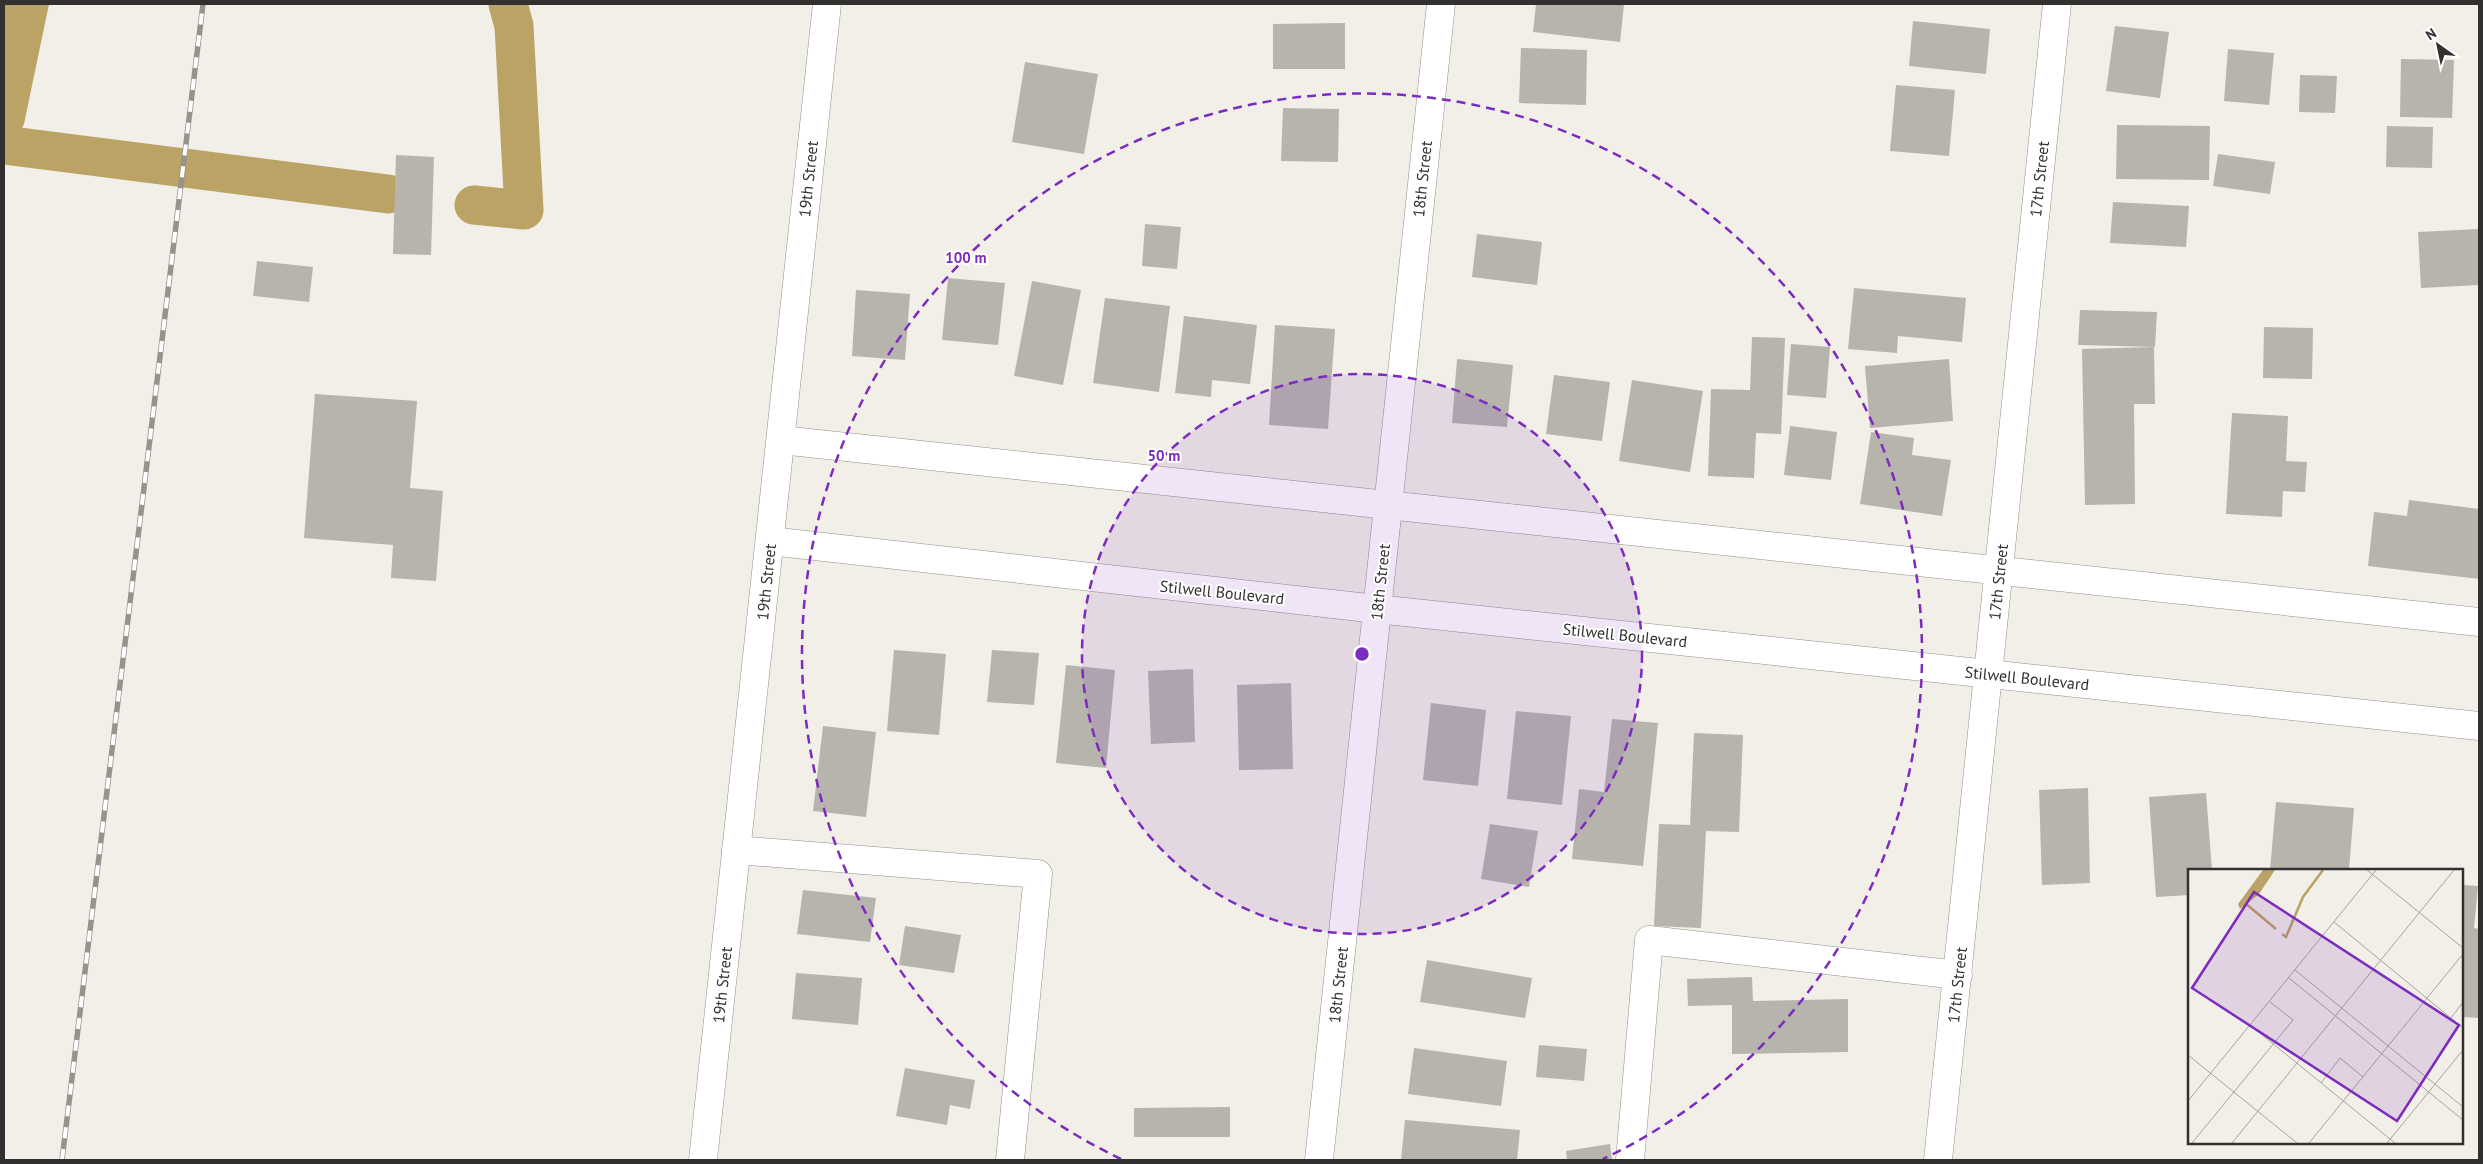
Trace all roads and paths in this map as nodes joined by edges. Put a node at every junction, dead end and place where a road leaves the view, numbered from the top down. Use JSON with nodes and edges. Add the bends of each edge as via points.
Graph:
{"nodes":[{"id":1,"x":827,"y":4,"type":"edge"},
{"id":2,"x":1441,"y":4,"type":"edge"},
{"id":3,"x":2057,"y":4,"type":"edge"},
{"id":4,"x":781,"y":440,"type":"junction"},
{"id":5,"x":1388,"y":506,"type":"junction"},
{"id":6,"x":770,"y":541,"type":"junction"},
{"id":7,"x":1999,"y":572,"type":"junction"},
{"id":8,"x":1377,"y":609,"type":"junction"},
{"id":9,"x":2479,"y":622,"type":"edge"},
{"id":10,"x":1989,"y":674,"type":"junction"},
{"id":11,"x":2479,"y":726,"type":"edge"},
{"id":12,"x":736,"y":850,"type":"junction"},
{"id":13,"x":1958,"y":976,"type":"junction"},
{"id":14,"x":703,"y":1160,"type":"edge"},
{"id":15,"x":1010,"y":1160,"type":"edge"},
{"id":16,"x":1319,"y":1160,"type":"edge"},
{"id":17,"x":1630,"y":1160,"type":"edge"},
{"id":18,"x":1938,"y":1160,"type":"edge"}],
"edges":[{"from":1,"to":4,"type":"street","name":"19th Street"},
{"from":2,"to":5,"type":"street","name":"18th Street"},
{"from":3,"to":7,"type":"street","name":"17th Street"},
{"from":4,"to":5,"type":"street"},
{"from":4,"to":6,"type":"street","name":"19th Street"},
{"from":5,"to":7,"type":"street"},
{"from":5,"to":8,"type":"street","name":"18th Street"},
{"from":6,"to":8,"type":"street","name":"Stilwell Boulevard"},
{"from":6,"to":12,"type":"street","name":"19th Street"},
{"from":7,"to":9,"type":"street"},
{"from":7,"to":10,"type":"street","name":"17th Street"},
{"from":8,"to":10,"type":"street","name":"Stilwell Boulevard"},
{"from":8,"to":16,"type":"street","name":"18th Street"},
{"from":10,"to":11,"type":"street","name":"Stilwell Boulevard"},
{"from":10,"to":13,"type":"street","name":"17th Street"},
{"from":12,"to":14,"type":"street","name":"19th Street"},
{"from":12,"to":15,"type":"street","via":[[1038,874]]},
{"from":13,"to":17,"type":"street","via":[[1649,940]]},
{"from":13,"to":18,"type":"street","name":"17th Street"}]}
